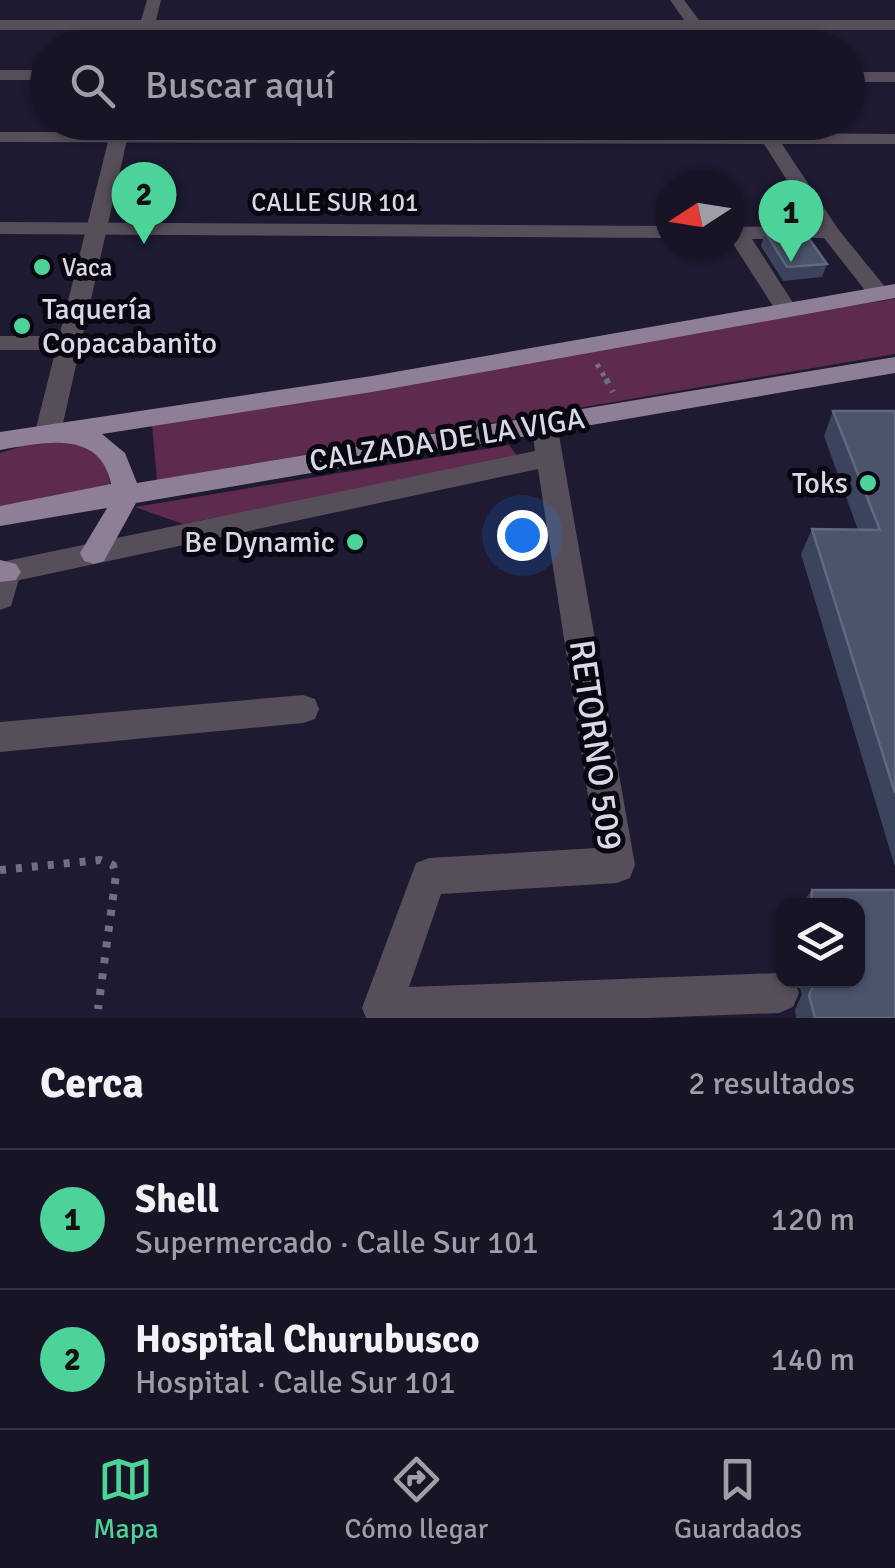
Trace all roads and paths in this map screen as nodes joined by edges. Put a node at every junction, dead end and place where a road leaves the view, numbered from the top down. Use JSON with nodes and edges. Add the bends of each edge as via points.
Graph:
{"nodes":[{"id":1,"x":154,"y":0,"type":"edge"},
{"id":2,"x":677,"y":0,"type":"edge"},
{"id":3,"x":0,"y":25,"type":"edge"},
{"id":4,"x":694,"y":25,"type":"junction"},
{"id":5,"x":146,"y":26,"type":"junction"},
{"id":6,"x":895,"y":26,"type":"edge"},
{"id":7,"x":145,"y":30,"type":"edge"},
{"id":8,"x":697,"y":30,"type":"edge"},
{"id":9,"x":0,"y":75,"type":"edge"},
{"id":10,"x":30,"y":75,"type":"edge"},
{"id":11,"x":865,"y":77,"type":"edge"},
{"id":12,"x":895,"y":77,"type":"edge"},
{"id":13,"x":30,"y":135,"type":"edge"},
{"id":14,"x":0,"y":137,"type":"edge"},
{"id":15,"x":865,"y":137,"type":"edge"},
{"id":16,"x":895,"y":139,"type":"edge"},
{"id":17,"x":118,"y":140,"type":"edge"},
{"id":18,"x":770,"y":140,"type":"edge"},
{"id":19,"x":0,"y":228,"type":"edge"},
{"id":20,"x":96,"y":228,"type":"junction"},
{"id":21,"x":655,"y":232,"type":"edge"},
{"id":22,"x":830,"y":232,"type":"junction"},
{"id":23,"x":745,"y":233,"type":"edge"},
{"id":24,"x":745,"y":249,"type":"edge"},
{"id":25,"x":887,"y":292,"type":"edge"},
{"id":26,"x":786,"y":310,"type":"junction"},
{"id":27,"x":0,"y":342,"type":"edge"},
{"id":28,"x":68,"y":343,"type":"junction"},
{"id":29,"x":586,"y":345,"type":"junction"},
{"id":30,"x":895,"y":365,"type":"edge"},
{"id":31,"x":623,"y":410,"type":"junction"},
{"id":32,"x":48,"y":432,"type":"junction"},
{"id":33,"x":547,"y":440,"type":"junction"},
{"id":34,"x":0,"y":441,"type":"edge"},
{"id":35,"x":123,"y":495,"type":"junction"},
{"id":36,"x":0,"y":516,"type":"edge"},
{"id":37,"x":94,"y":553,"type":"junction"},
{"id":38,"x":2,"y":578,"type":"edge"},
{"id":39,"x":304,"y":709,"type":"dead end"},
{"id":40,"x":0,"y":737,"type":"edge"},
{"id":41,"x":0,"y":870,"type":"edge"},
{"id":42,"x":779,"y":992,"type":"dead end"},
{"id":43,"x":98,"y":1009,"type":"dead end"},
{"id":44,"x":591,"y":1009,"type":"edge"}],
"edges":[{"from":1,"to":5,"type":"street"},
{"from":2,"to":4,"type":"street"},
{"from":3,"to":5,"type":"street"},
{"from":4,"to":5,"type":"street"},
{"from":4,"to":6,"type":"street"},
{"from":4,"to":8,"type":"street"},
{"from":5,"to":7,"type":"street"},
{"from":9,"to":10,"type":"street"},
{"from":11,"to":12,"type":"street"},
{"from":13,"to":14,"type":"street"},
{"from":15,"to":16,"type":"street"},
{"from":17,"to":20,"type":"street"},
{"from":18,"to":22,"type":"street"},
{"from":19,"to":20,"type":"street","name":"CALLE SUR 101"},
{"from":20,"to":21,"type":"street","name":"CALLE SUR 101"},
{"from":20,"to":28,"type":"street"},
{"from":22,"to":23,"type":"street"},
{"from":22,"to":25,"type":"street"},
{"from":24,"to":26,"type":"street"},
{"from":25,"to":26,"type":"main road"},
{"from":26,"to":29,"type":"main road"},
{"from":27,"to":28,"type":"street"},
{"from":28,"to":32,"type":"street"},
{"from":29,"to":31,"type":"path"},
{"from":29,"to":32,"type":"main road"},
{"from":30,"to":31,"type":"main road","name":"CALZADA DE LA VIGA"},
{"from":31,"to":33,"type":"main road","name":"CALZADA DE LA VIGA"},
{"from":32,"to":34,"type":"main road"},
{"from":32,"to":35,"type":"main road","via":[[81,435],[116,455]]},
{"from":33,"to":35,"type":"main road","name":"CALZADA DE LA VIGA"},
{"from":33,"to":37,"type":"street","name":"CALZADA DE LA VIGA"},
{"from":33,"to":44,"type":"street","name":"RETORNO 509","via":[[617,865],[429,876],[382,1008]]},
{"from":35,"to":36,"type":"main road","name":"CALZADA DE LA VIGA"},
{"from":35,"to":37,"type":"main road"},
{"from":37,"to":38,"type":"street","name":"CALZADA DE LA VIGA"},
{"from":39,"to":40,"type":"street"},
{"from":41,"to":43,"type":"path","via":[[112,864],[116,875]]},
{"from":42,"to":44,"type":"street"}]}
